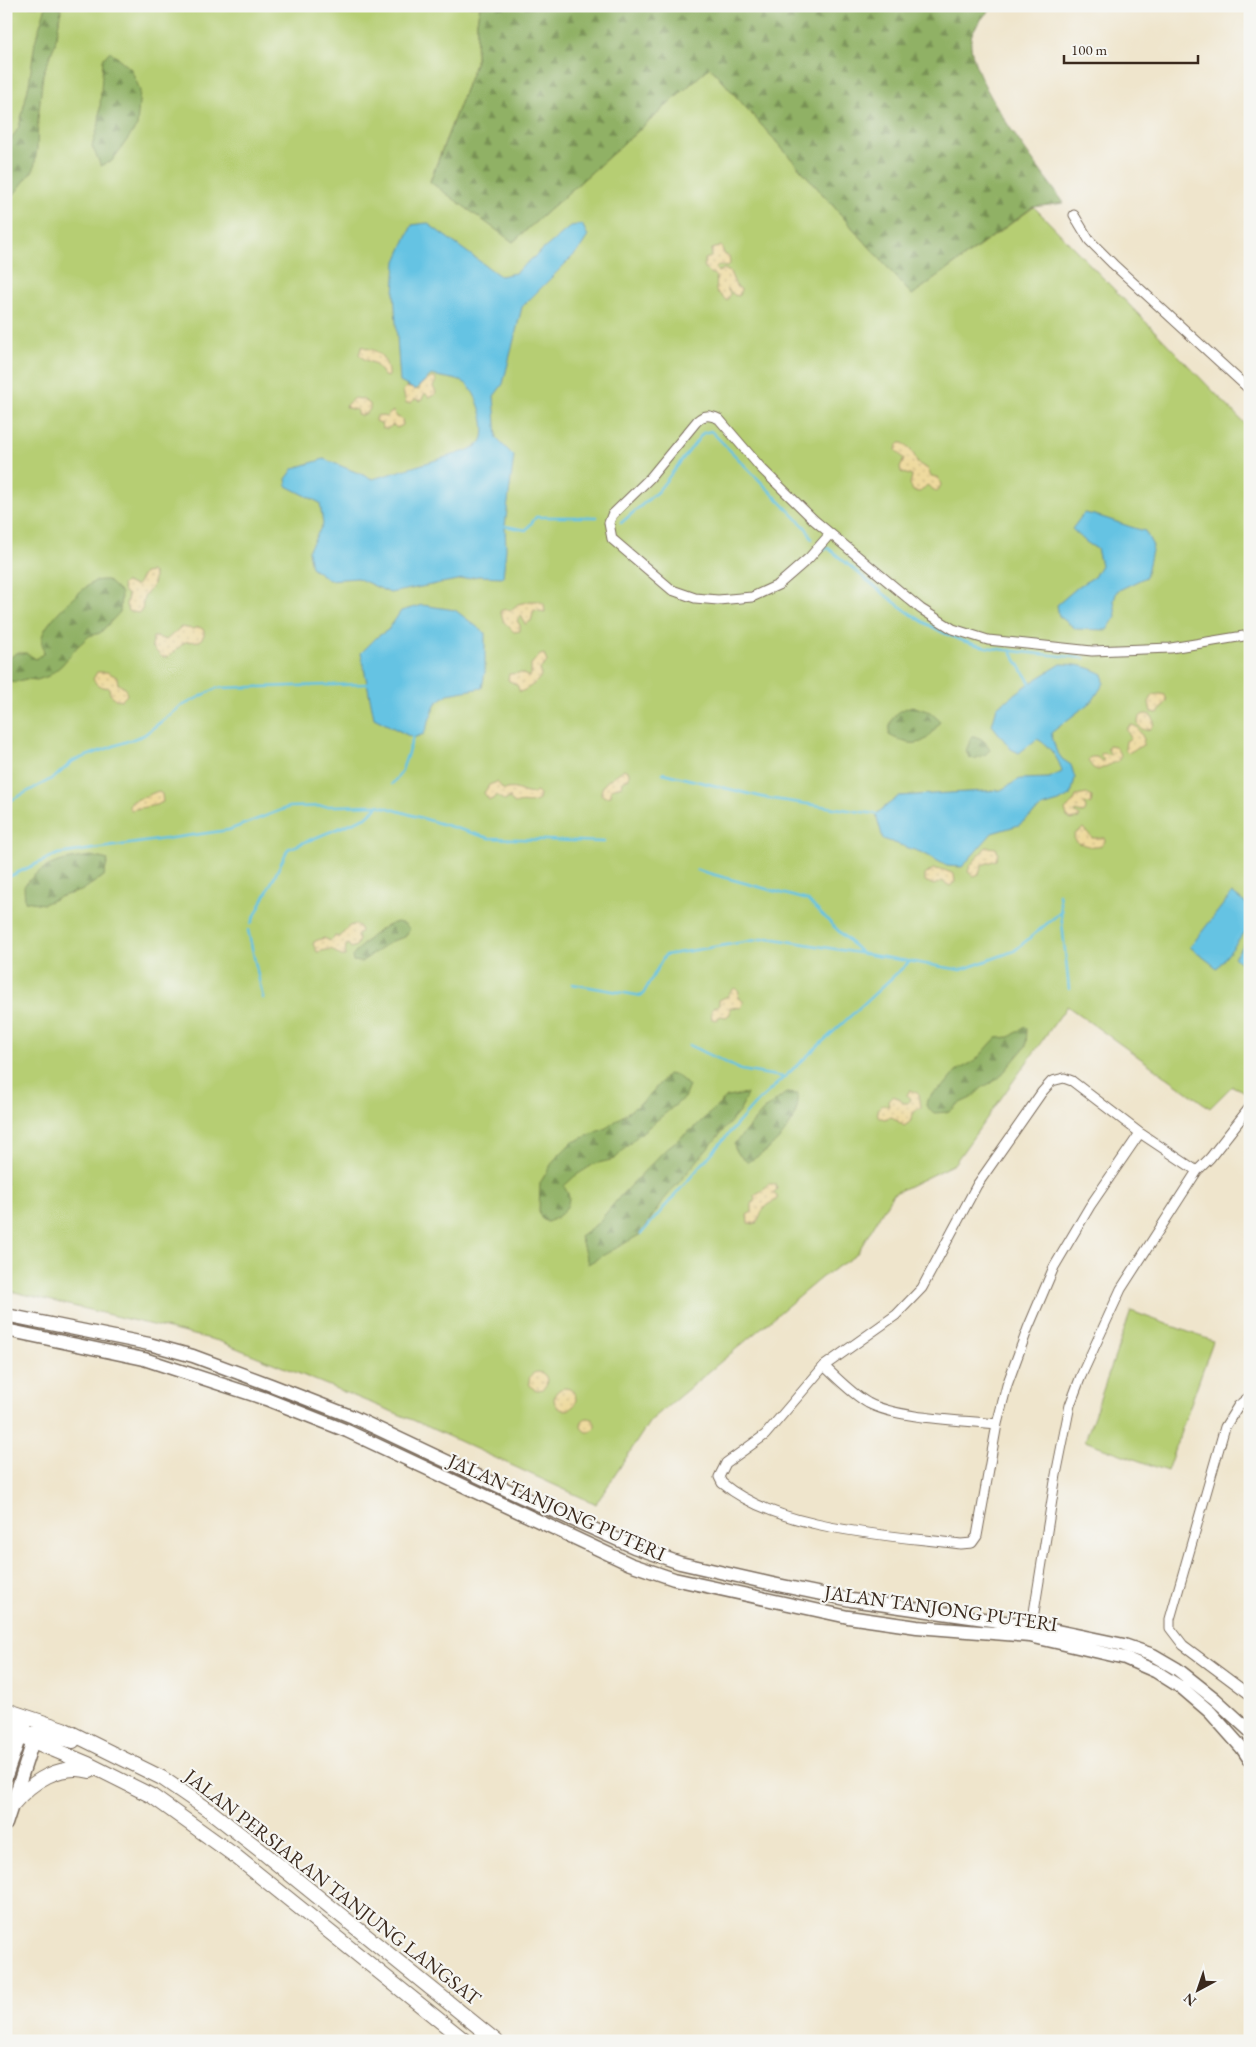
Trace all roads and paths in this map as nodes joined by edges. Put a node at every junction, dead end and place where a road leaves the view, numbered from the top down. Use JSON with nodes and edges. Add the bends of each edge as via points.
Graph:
{"nodes":[{"id":1,"x":1074,"y":215,"type":"dead end"},
{"id":2,"x":1250,"y":390,"type":"edge"},
{"id":3,"x":830,"y":534,"type":"junction"},
{"id":4,"x":1250,"y":635,"type":"edge"},
{"id":5,"x":1248,"y":1110,"type":"edge"},
{"id":6,"x":1140,"y":1132,"type":"junction"},
{"id":7,"x":1197,"y":1171,"type":"junction"},
{"id":8,"x":6,"y":1314,"type":"edge"},
{"id":9,"x":6,"y":1330,"type":"edge"},
{"id":10,"x":824,"y":1366,"type":"junction"},
{"id":11,"x":1250,"y":1396,"type":"edge"},
{"id":12,"x":997,"y":1424,"type":"junction"},
{"id":13,"x":1031,"y":1631,"type":"junction"},
{"id":14,"x":1177,"y":1669,"type":"junction"},
{"id":15,"x":1182,"y":1688,"type":"junction"},
{"id":16,"x":1250,"y":1695,"type":"edge"},
{"id":17,"x":6,"y":1710,"type":"edge"},
{"id":18,"x":6,"y":1718,"type":"edge"},
{"id":19,"x":6,"y":1732,"type":"edge"},
{"id":20,"x":1250,"y":1732,"type":"edge"},
{"id":21,"x":28,"y":1737,"type":"junction"},
{"id":22,"x":110,"y":1751,"type":"junction"},
{"id":23,"x":1250,"y":1760,"type":"edge"},
{"id":24,"x":6,"y":1776,"type":"edge"},
{"id":25,"x":120,"y":1779,"type":"junction"},
{"id":26,"x":14,"y":1804,"type":"junction"},
{"id":27,"x":6,"y":1824,"type":"edge"},
{"id":28,"x":465,"y":2041,"type":"edge"},
{"id":29,"x":496,"y":2041,"type":"edge"}],
"edges":[{"from":1,"to":2,"type":"street","via":[[1089,240],[1113,264]]},
{"from":3,"to":3,"type":"street","via":[[761,468],[719,419],[711,416],[702,416],[696,421],[609,522],[612,539],[672,590],[695,598],[718,600],[752,596],[778,585]]},
{"from":3,"to":4,"type":"street","via":[[921,609],[953,628],[988,640],[1092,651],[1171,648]]},
{"from":5,"to":7,"type":"street"},
{"from":6,"to":7,"type":"street"},
{"from":6,"to":10,"type":"street","via":[[1072,1081],[1064,1078],[1052,1081],[977,1185],[922,1288],[896,1315]]},
{"from":6,"to":12,"type":"street","via":[[1054,1267],[1007,1385]]},
{"from":7,"to":13,"type":"street","via":[[1121,1289],[1070,1405]]},
{"from":8,"to":13,"type":"street","name":"JALAN TANJONG PUTERI","via":[[193,1356],[353,1417],[625,1543],[680,1563],[851,1600]]},
{"from":9,"to":13,"type":"street","name":"JALAN TANJONG PUTERI","via":[[144,1359],[266,1398],[347,1431],[630,1564],[674,1579],[848,1617],[917,1627]]},
{"from":10,"to":12,"type":"street","via":[[867,1402],[887,1411]]},
{"from":10,"to":12,"type":"street","via":[[765,1435],[726,1463],[719,1477],[729,1489],[761,1508],[796,1520],[968,1544],[977,1536]]},
{"from":11,"to":16,"type":"street","via":[[1238,1406],[1225,1427],[1170,1619],[1170,1628],[1183,1645]]},
{"from":13,"to":14,"type":"street","name":"JALAN TANJONG PUTERI","via":[[1124,1645],[1153,1655]]},
{"from":13,"to":15,"type":"street","name":"JALAN TANJONG PUTERI","via":[[1125,1658]]},
{"from":14,"to":15,"type":"street","via":[[1173,1677]]},
{"from":14,"to":20,"type":"street","name":"JALAN TANJONG PUTERI"},
{"from":15,"to":23,"type":"street","name":"JALAN TANJONG PUTERI","via":[[1210,1712]]},
{"from":17,"to":22,"type":"main road","name":"JALAN PERSIARAN TANJUNG LANGSAT","via":[[43,1721]]},
{"from":18,"to":21,"type":"main road","via":[[18,1724]]},
{"from":19,"to":21,"type":"main road","name":"JALAN PERSIARAN TANJUNG LANGSAT"},
{"from":21,"to":22,"type":"main road","via":[[45,1734]]},
{"from":21,"to":24,"type":"street"},
{"from":21,"to":25,"type":"main road","name":"JALAN PERSIARAN TANJUNG LANGSAT"},
{"from":21,"to":26,"type":"street"},
{"from":22,"to":29,"type":"main road","name":"JALAN PERSIARAN TANJUNG LANGSAT","via":[[162,1778],[210,1811]]},
{"from":25,"to":26,"type":"main road","via":[[68,1768],[26,1790]]},
{"from":25,"to":28,"type":"main road","name":"JALAN PERSIARAN TANJUNG LANGSAT","via":[[152,1796],[234,1855]]},
{"from":26,"to":27,"type":"street"}]}
